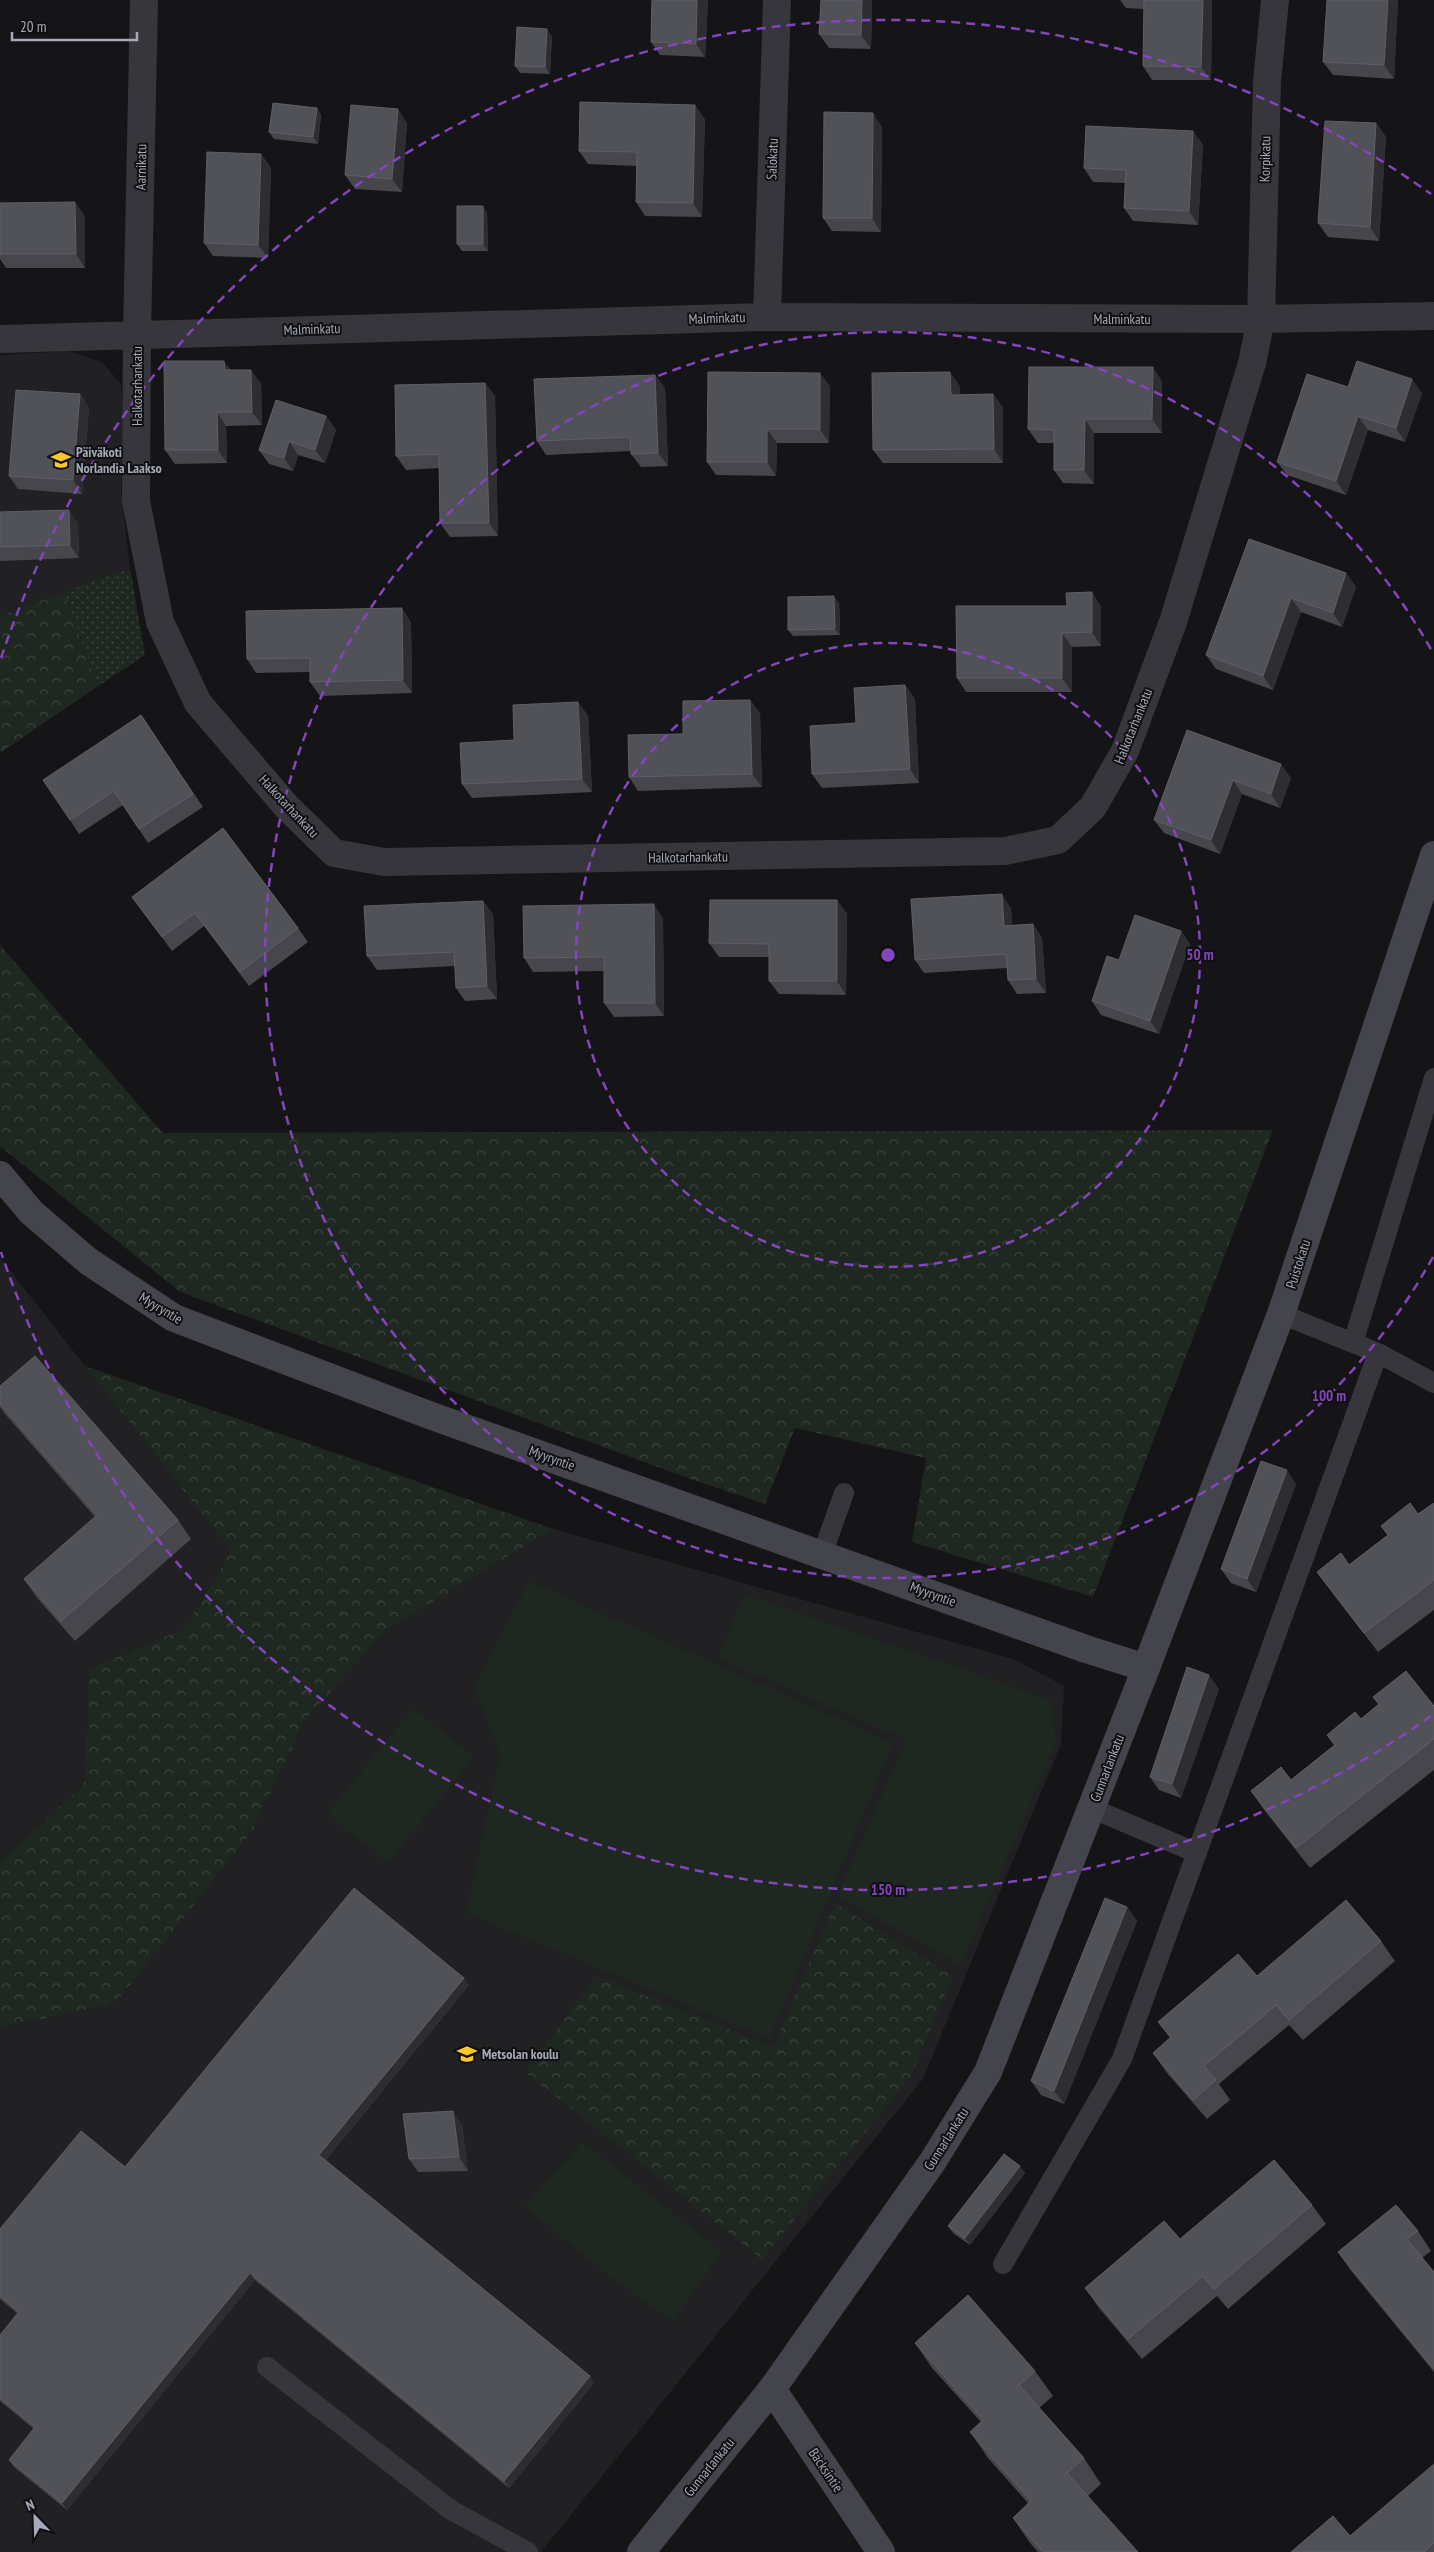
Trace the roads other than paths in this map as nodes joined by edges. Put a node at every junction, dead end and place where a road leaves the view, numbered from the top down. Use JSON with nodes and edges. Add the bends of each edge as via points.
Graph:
{"nodes":[{"id":1,"x":144,"y":0,"type":"edge"},
{"id":2,"x":777,"y":0,"type":"edge"},
{"id":3,"x":1275,"y":0,"type":"edge"},
{"id":4,"x":1434,"y":316,"type":"edge"},
{"id":5,"x":767,"y":317,"type":"junction"},
{"id":6,"x":1262,"y":319,"type":"junction"},
{"id":7,"x":137,"y":334,"type":"junction"},
{"id":8,"x":0,"y":339,"type":"edge"},
{"id":9,"x":1434,"y":855,"type":"edge"},
{"id":10,"x":1434,"y":1078,"type":"edge"},
{"id":11,"x":0,"y":1174,"type":"edge"},
{"id":12,"x":1281,"y":1314,"type":"junction"},
{"id":13,"x":1353,"y":1343,"type":"junction"},
{"id":14,"x":1378,"y":1353,"type":"junction"},
{"id":15,"x":1434,"y":1383,"type":"edge"},
{"id":16,"x":844,"y":1494,"type":"dead end"},
{"id":17,"x":822,"y":1555,"type":"junction"},
{"id":18,"x":1146,"y":1668,"type":"junction"},
{"id":19,"x":1091,"y":1808,"type":"junction"},
{"id":20,"x":1197,"y":1853,"type":"junction"},
{"id":21,"x":1003,"y":2264,"type":"dead end"},
{"id":22,"x":267,"y":2367,"type":"dead end"},
{"id":23,"x":772,"y":2389,"type":"junction"},
{"id":24,"x":528,"y":2552,"type":"edge"},
{"id":25,"x":642,"y":2552,"type":"edge"},
{"id":26,"x":881,"y":2552,"type":"edge"}],
"edges":[{"from":1,"to":7,"type":"street","name":"Aarnikatu"},
{"from":2,"to":5,"type":"street","name":"Salokatu"},
{"from":3,"to":6,"type":"street","name":"Korpikatu","via":[[1267,82]]},
{"from":4,"to":6,"type":"street","name":"Malminkatu"},
{"from":5,"to":6,"type":"street","name":"Malminkatu"},
{"from":5,"to":7,"type":"street","name":"Malminkatu"},
{"from":6,"to":7,"type":"street","name":"Halkotarhankatu","via":[[1252,363],[1173,622],[1125,751],[1093,807],[1058,840],[1005,851],[394,862],[334,852],[287,807],[198,703],[160,622],[136,501]]},
{"from":7,"to":8,"type":"street","name":"Malminkatu"},
{"from":9,"to":12,"type":"street","name":"Puistokatu"},
{"from":10,"to":13,"type":"lane"},
{"from":11,"to":17,"type":"street","name":"Myyryntie","via":[[30,1212],[88,1261],[174,1318],[430,1415]]},
{"from":12,"to":13,"type":"lane"},
{"from":12,"to":18,"type":"street","name":"Puistokatu"},
{"from":13,"to":14,"type":"lane"},
{"from":14,"to":15,"type":"lane"},
{"from":14,"to":20,"type":"lane"},
{"from":16,"to":17,"type":"lane"},
{"from":17,"to":18,"type":"street","name":"Myyryntie"},
{"from":18,"to":19,"type":"street","name":"Gunnarlankatu"},
{"from":19,"to":20,"type":"lane"},
{"from":19,"to":23,"type":"street","name":"Gunnarlankatu","via":[[988,2072],[933,2161]]},
{"from":20,"to":21,"type":"lane","via":[[1122,2059]]},
{"from":22,"to":24,"type":"lane","via":[[451,2510]]},
{"from":23,"to":25,"type":"street","name":"Gunnarlankatu"},
{"from":23,"to":26,"type":"street","name":"Bäcksintie"}]}
